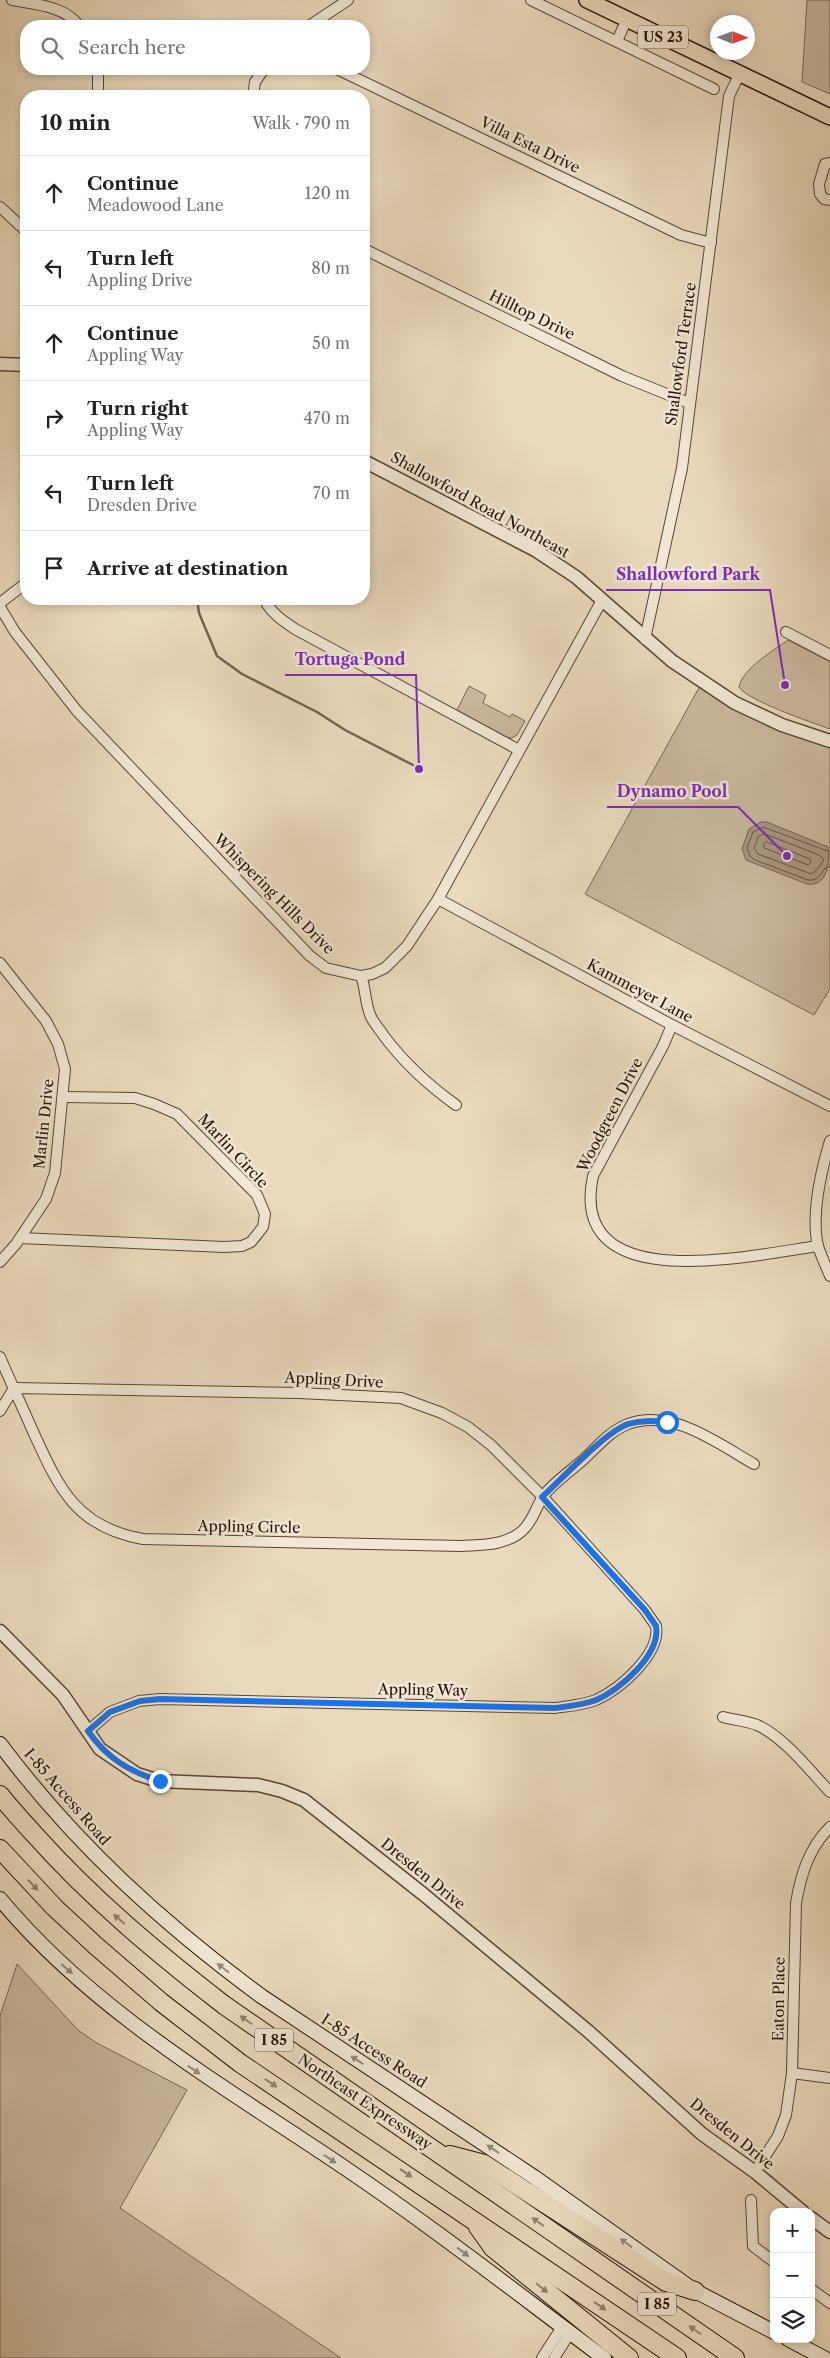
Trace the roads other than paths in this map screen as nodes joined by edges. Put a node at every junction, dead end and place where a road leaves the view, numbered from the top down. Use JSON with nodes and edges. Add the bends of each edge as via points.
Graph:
{"nodes":[{"id":1,"x":12,"y":0,"type":"edge"},
{"id":2,"x":348,"y":0,"type":"edge"},
{"id":3,"x":531,"y":0,"type":"edge"},
{"id":4,"x":587,"y":0,"type":"edge"},
{"id":5,"x":72,"y":20,"type":"edge"},
{"id":6,"x":317,"y":20,"type":"edge"},
{"id":7,"x":627,"y":20,"type":"junction"},
{"id":8,"x":617,"y":41,"type":"junction"},
{"id":9,"x":740,"y":73,"type":"junction"},
{"id":10,"x":98,"y":75,"type":"edge"},
{"id":11,"x":260,"y":75,"type":"edge"},
{"id":12,"x":349,"y":75,"type":"edge"},
{"id":13,"x":714,"y":89,"type":"dead end"},
{"id":14,"x":98,"y":90,"type":"edge"},
{"id":15,"x":254,"y":90,"type":"edge"},
{"id":16,"x":830,"y":116,"type":"edge"},
{"id":17,"x":830,"y":163,"type":"edge"},
{"id":18,"x":830,"y":200,"type":"edge"},
{"id":19,"x":0,"y":207,"type":"edge"},
{"id":20,"x":20,"y":221,"type":"edge"},
{"id":21,"x":711,"y":243,"type":"junction"},
{"id":22,"x":370,"y":252,"type":"edge"},
{"id":23,"x":0,"y":364,"type":"edge"},
{"id":24,"x":20,"y":365,"type":"edge"},
{"id":25,"x":689,"y":403,"type":"junction"},
{"id":26,"x":370,"y":464,"type":"edge"},
{"id":27,"x":20,"y":588,"type":"edge"},
{"id":28,"x":602,"y":602,"type":"junction"},
{"id":29,"x":0,"y":603,"type":"edge"},
{"id":30,"x":267,"y":605,"type":"edge"},
{"id":31,"x":0,"y":607,"type":"edge"},
{"id":32,"x":786,"y":632,"type":"dead end"},
{"id":33,"x":645,"y":639,"type":"junction"},
{"id":34,"x":830,"y":655,"type":"edge"},
{"id":35,"x":830,"y":741,"type":"edge"},
{"id":36,"x":519,"y":750,"type":"junction"},
{"id":37,"x":438,"y":899,"type":"junction"},
{"id":38,"x":0,"y":963,"type":"edge"},
{"id":39,"x":361,"y":976,"type":"junction"},
{"id":40,"x":672,"y":1025,"type":"junction"},
{"id":41,"x":63,"y":1097,"type":"junction"},
{"id":42,"x":456,"y":1105,"type":"dead end"},
{"id":43,"x":830,"y":1106,"type":"edge"},
{"id":44,"x":830,"y":1141,"type":"edge"},
{"id":45,"x":20,"y":1238,"type":"junction"},
{"id":46,"x":818,"y":1246,"type":"junction"},
{"id":47,"x":0,"y":1262,"type":"edge"},
{"id":48,"x":830,"y":1276,"type":"edge"},
{"id":49,"x":0,"y":1357,"type":"edge"},
{"id":50,"x":14,"y":1388,"type":"junction"},
{"id":51,"x":0,"y":1411,"type":"edge"},
{"id":52,"x":754,"y":1464,"type":"dead end"},
{"id":53,"x":542,"y":1497,"type":"junction"},
{"id":54,"x":612,"y":1574,"type":"joint"},
{"id":55,"x":0,"y":1631,"type":"edge"},
{"id":56,"x":723,"y":1717,"type":"dead end"},
{"id":57,"x":88,"y":1731,"type":"junction"},
{"id":58,"x":0,"y":1744,"type":"edge"},
{"id":59,"x":830,"y":1792,"type":"edge"},
{"id":60,"x":0,"y":1795,"type":"edge"},
{"id":61,"x":830,"y":1826,"type":"edge"},
{"id":62,"x":0,"y":1849,"type":"edge"},
{"id":63,"x":0,"y":1899,"type":"edge"},
{"id":64,"x":792,"y":2074,"type":"junction"},
{"id":65,"x":830,"y":2078,"type":"edge"},
{"id":66,"x":439,"y":2152,"type":"junction"},
{"id":67,"x":755,"y":2172,"type":"junction"},
{"id":68,"x":751,"y":2200,"type":"dead end"},
{"id":69,"x":798,"y":2208,"type":"edge"},
{"id":70,"x":471,"y":2217,"type":"junction"},
{"id":71,"x":815,"y":2221,"type":"edge"},
{"id":72,"x":830,"y":2232,"type":"edge"},
{"id":73,"x":770,"y":2259,"type":"edge"},
{"id":74,"x":695,"y":2291,"type":"junction"},
{"id":75,"x":815,"y":2293,"type":"edge"},
{"id":76,"x":830,"y":2303,"type":"edge"},
{"id":77,"x":566,"y":2330,"type":"junction"},
{"id":78,"x":770,"y":2330,"type":"edge"},
{"id":79,"x":796,"y":2343,"type":"edge"},
{"id":80,"x":542,"y":2358,"type":"edge"},
{"id":81,"x":554,"y":2358,"type":"edge"},
{"id":82,"x":604,"y":2358,"type":"edge"},
{"id":83,"x":629,"y":2358,"type":"edge"},
{"id":84,"x":677,"y":2358,"type":"edge"},
{"id":85,"x":735,"y":2358,"type":"edge"},
{"id":86,"x":824,"y":2358,"type":"edge"}],
"edges":[{"from":1,"to":5,"type":"street","via":[[58,11]]},
{"from":2,"to":6,"type":"street"},
{"from":3,"to":8,"type":"street"},
{"from":4,"to":7,"type":"main road","number":"US 23"},
{"from":7,"to":8,"type":"street"},
{"from":7,"to":9,"type":"main road","number":"US 23"},
{"from":8,"to":13,"type":"street"},
{"from":9,"to":16,"type":"main road","number":"US 23"},
{"from":9,"to":21,"type":"street","name":"Shallowford Terrace","via":[[729,96]]},
{"from":10,"to":14,"type":"street"},
{"from":11,"to":15,"type":"street"},
{"from":12,"to":21,"type":"street","name":"Villa Esta Drive","via":[[681,235]]},
{"from":17,"to":18,"type":"street","via":[[825,164],[819,184],[820,194]]},
{"from":19,"to":20,"type":"street"},
{"from":21,"to":25,"type":"street","name":"Shallowford Terrace"},
{"from":22,"to":25,"type":"street","name":"Hilltop Drive","via":[[622,376]]},
{"from":23,"to":24,"type":"street"},
{"from":25,"to":33,"type":"street","name":"Shallowford Terrace","via":[[682,468]]},
{"from":26,"to":28,"type":"street","name":"Shallowford Road Northeast","via":[[535,550],[576,577]]},
{"from":27,"to":29,"type":"street"},
{"from":28,"to":33,"type":"street","name":"Shallowford Road Northeast"},
{"from":28,"to":36,"type":"street"},
{"from":30,"to":36,"type":"street","via":[[295,630]]},
{"from":31,"to":39,"type":"street","name":"Whispering Hills Drive","via":[[15,632],[77,711],[310,956],[326,968]]},
{"from":32,"to":34,"type":"street"},
{"from":33,"to":35,"type":"street","name":"Shallowford Road Northeast","via":[[735,703],[782,725]]},
{"from":36,"to":37,"type":"street"},
{"from":37,"to":39,"type":"street","via":[[398,958],[385,968]]},
{"from":37,"to":40,"type":"street","name":"Kammeyer Lane"},
{"from":38,"to":41,"type":"street","name":"Marlin Drive","via":[[46,1021],[58,1044],[65,1069]]},
{"from":39,"to":42,"type":"street","via":[[372,1018],[382,1032],[407,1065]]},
{"from":40,"to":43,"type":"street","name":"Kammeyer Lane"},
{"from":40,"to":46,"type":"street","name":"Woodgreen Drive","via":[[593,1176],[589,1194],[598,1229],[609,1244],[621,1251],[641,1257],[681,1261],[724,1260]]},
{"from":41,"to":45,"type":"street","name":"Marlin Drive","via":[[55,1173],[46,1199]]},
{"from":41,"to":45,"type":"street","name":"Marlin Circle","via":[[135,1098],[177,1114],[256,1195],[265,1214],[263,1227],[251,1242],[224,1247]]},
{"from":44,"to":46,"type":"street","via":[[816,1212]]},
{"from":45,"to":47,"type":"street","name":"Marlin Drive"},
{"from":46,"to":48,"type":"street"},
{"from":49,"to":50,"type":"street"},
{"from":50,"to":51,"type":"street"},
{"from":50,"to":53,"type":"street","name":"Appling Drive","via":[[299,1392],[402,1398],[468,1427]]},
{"from":50,"to":53,"type":"street","name":"Appling Circle","via":[[50,1472],[68,1497],[82,1513],[120,1535],[144,1539],[246,1542],[489,1544],[510,1539],[525,1528]]},
{"from":52,"to":53,"type":"street","name":"Appling Circle","via":[[693,1429],[647,1420],[628,1424],[612,1433]]},
{"from":53,"to":54,"type":"street","name":"Appling Drive"},
{"from":54,"to":57,"type":"street","name":"Appling Way","via":[[645,1610],[657,1632],[646,1660],[620,1684],[588,1702],[555,1708],[160,1699],[140,1701],[110,1712]]},
{"from":55,"to":57,"type":"street","name":"Dresden Drive","via":[[63,1695]]},
{"from":56,"to":59,"type":"street","via":[[756,1725],[769,1732]]},
{"from":57,"to":67,"type":"street","name":"Dresden Drive","via":[[100,1748],[137,1774],[160,1781],[258,1785],[304,1800],[580,2025],[702,2134]]},
{"from":74,"to":58,"type":"main road","name":"I-85 Access Road","one_way":true,"via":[[534,2177],[221,1967],[103,1864],[57,1815]]},
{"from":66,"to":60,"type":"highway","name":"Northeast Expressway","number":"I 85","one_way":true,"via":[[232,2010],[159,1954],[97,1900]]},
{"from":61,"to":64,"type":"street","name":"Eaton Place","via":[[817,1840],[808,1859],[796,1903]]},
{"from":62,"to":70,"type":"highway","number":"I 85","one_way":true,"via":[[54,1907],[161,2002],[240,2063]]},
{"from":63,"to":77,"type":"main road","one_way":true,"via":[[56,1960],[128,2022],[190,2067],[417,2217]]},
{"from":64,"to":65,"type":"street"},
{"from":64,"to":67,"type":"street","name":"Eaton Place","via":[[786,2115],[778,2136]]},
{"from":66,"to":74,"type":"highway","via":[[484,2164],[666,2282]]},
{"from":85,"to":66,"type":"highway","name":"Northeast Expressway","number":"I 85","one_way":true},
{"from":67,"to":69,"type":"street","name":"Dresden Drive"},
{"from":68,"to":73,"type":"street","via":[[753,2246]]},
{"from":70,"to":83,"type":"highway","one_way":true,"via":[[493,2248]]},
{"from":70,"to":84,"type":"highway","number":"I 85","one_way":true},
{"from":71,"to":72,"type":"street"},
{"from":74,"to":78,"type":"main road","name":"I-85 Access Road"},
{"from":75,"to":76,"type":"street"},
{"from":77,"to":80,"type":"street"},
{"from":77,"to":81,"type":"street"},
{"from":77,"to":82,"type":"main road"},
{"from":79,"to":86,"type":"main road"}]}
